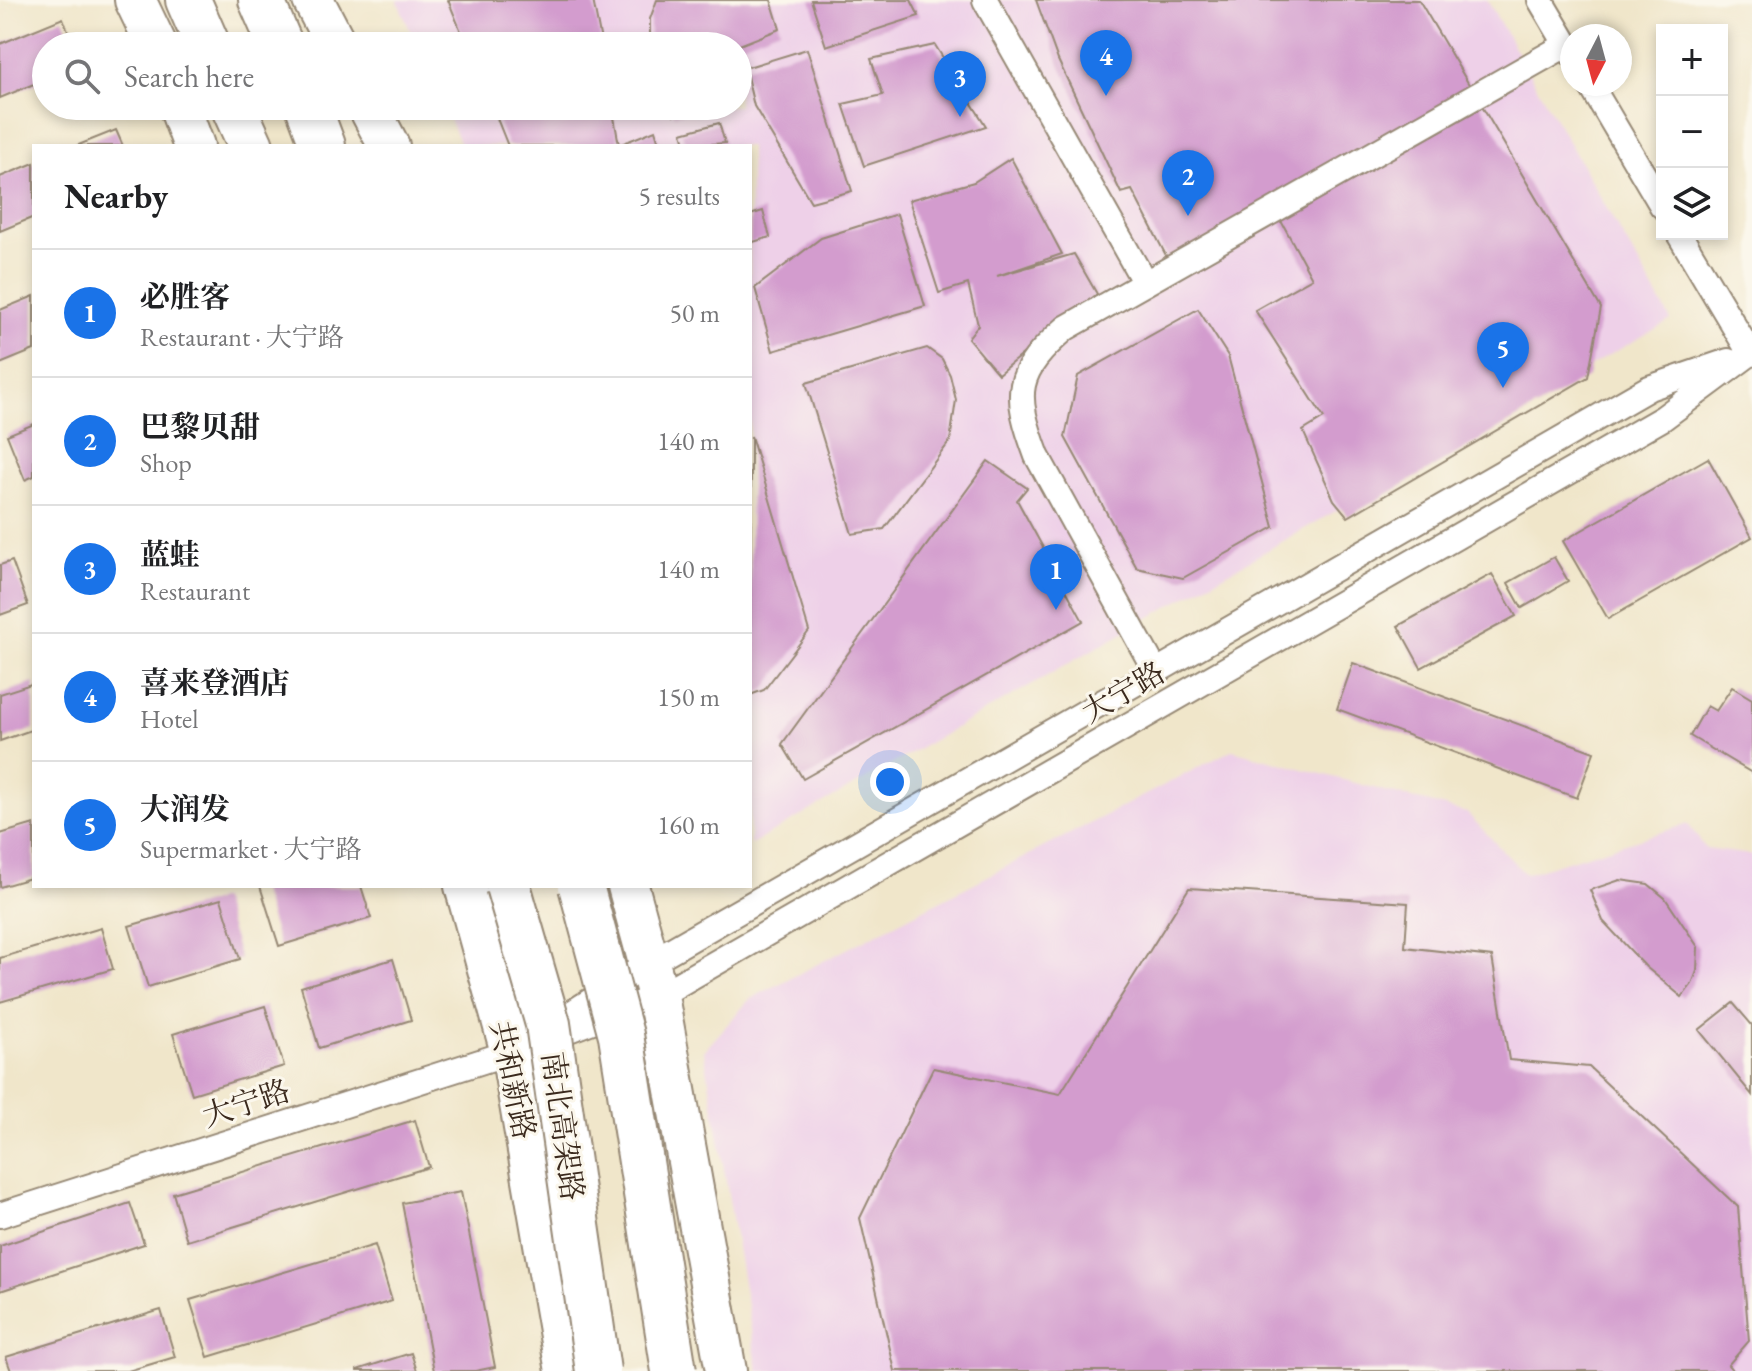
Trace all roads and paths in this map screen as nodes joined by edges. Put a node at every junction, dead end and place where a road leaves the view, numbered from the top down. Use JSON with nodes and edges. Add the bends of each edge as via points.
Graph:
{"nodes":[{"id":1,"x":135,"y":0,"type":"edge"},
{"id":2,"x":188,"y":0,"type":"edge"},
{"id":3,"x":261,"y":0,"type":"edge"},
{"id":4,"x":313,"y":0,"type":"edge"},
{"id":5,"x":985,"y":0,"type":"edge"},
{"id":6,"x":1540,"y":0,"type":"edge"},
{"id":7,"x":150,"y":32,"type":"edge"},
{"id":8,"x":202,"y":32,"type":"edge"},
{"id":9,"x":275,"y":32,"type":"edge"},
{"id":10,"x":330,"y":32,"type":"edge"},
{"id":11,"x":1560,"y":34,"type":"edge"},
{"id":12,"x":1560,"y":55,"type":"edge"},
{"id":13,"x":1597,"y":96,"type":"edge"},
{"id":14,"x":184,"y":120,"type":"edge"},
{"id":15,"x":239,"y":120,"type":"edge"},
{"id":16,"x":313,"y":120,"type":"edge"},
{"id":17,"x":375,"y":120,"type":"edge"},
{"id":18,"x":193,"y":144,"type":"edge"},
{"id":19,"x":250,"y":144,"type":"edge"},
{"id":20,"x":322,"y":144,"type":"edge"},
{"id":21,"x":388,"y":144,"type":"edge"},
{"id":22,"x":1656,"y":196,"type":"edge"},
{"id":23,"x":1683,"y":240,"type":"edge"},
{"id":24,"x":1145,"y":283,"type":"junction"},
{"id":25,"x":1751,"y":352,"type":"edge"},
{"id":26,"x":1156,"y":672,"type":"junction"},
{"id":27,"x":466,"y":888,"type":"edge"},
{"id":28,"x":509,"y":888,"type":"edge"},
{"id":29,"x":582,"y":888,"type":"edge"},
{"id":30,"x":629,"y":888,"type":"edge"},
{"id":31,"x":653,"y":979,"type":"junction"},
{"id":32,"x":511,"y":1052,"type":"junction"},
{"id":33,"x":0,"y":1215,"type":"edge"},
{"id":34,"x":566,"y":1371,"type":"edge"},
{"id":35,"x":598,"y":1371,"type":"edge"},
{"id":36,"x":674,"y":1371,"type":"edge"},
{"id":37,"x":726,"y":1371,"type":"edge"}],
"edges":[{"from":1,"to":7,"type":"main road"},
{"from":2,"to":8,"type":"highway"},
{"from":3,"to":9,"type":"highway"},
{"from":4,"to":10,"type":"main road"},
{"from":5,"to":24,"type":"street"},
{"from":6,"to":11,"type":"street"},
{"from":12,"to":24,"type":"street"},
{"from":13,"to":22,"type":"street"},
{"from":14,"to":18,"type":"main road"},
{"from":15,"to":19,"type":"highway"},
{"from":16,"to":20,"type":"highway"},
{"from":17,"to":21,"type":"main road"},
{"from":23,"to":25,"type":"street"},
{"from":24,"to":26,"type":"street","via":[[1066,328],[1043,348],[1024,375],[1020,398],[1037,456]]},
{"from":25,"to":26,"type":"street","name":"大宁路","via":[[1649,388]]},
{"from":25,"to":31,"type":"street","name":"大宁路","via":[[1663,418]]},
{"from":26,"to":31,"type":"street","name":"大宁路"},
{"from":27,"to":32,"type":"main road","name":"共和新路"},
{"from":28,"to":35,"type":"highway","name":"南北高架路","bridge":true,"via":[[548,1024]]},
{"from":29,"to":36,"type":"highway","bridge":true,"via":[[621,1035]]},
{"from":30,"to":31,"type":"main road"},
{"from":31,"to":32,"type":"street","name":"大宁路"},
{"from":31,"to":32,"type":"street","name":"大宁路"},
{"from":31,"to":37,"type":"main road"},
{"from":32,"to":33,"type":"street","name":"大宁路"},
{"from":32,"to":34,"type":"main road","name":"共和新路"}]}
